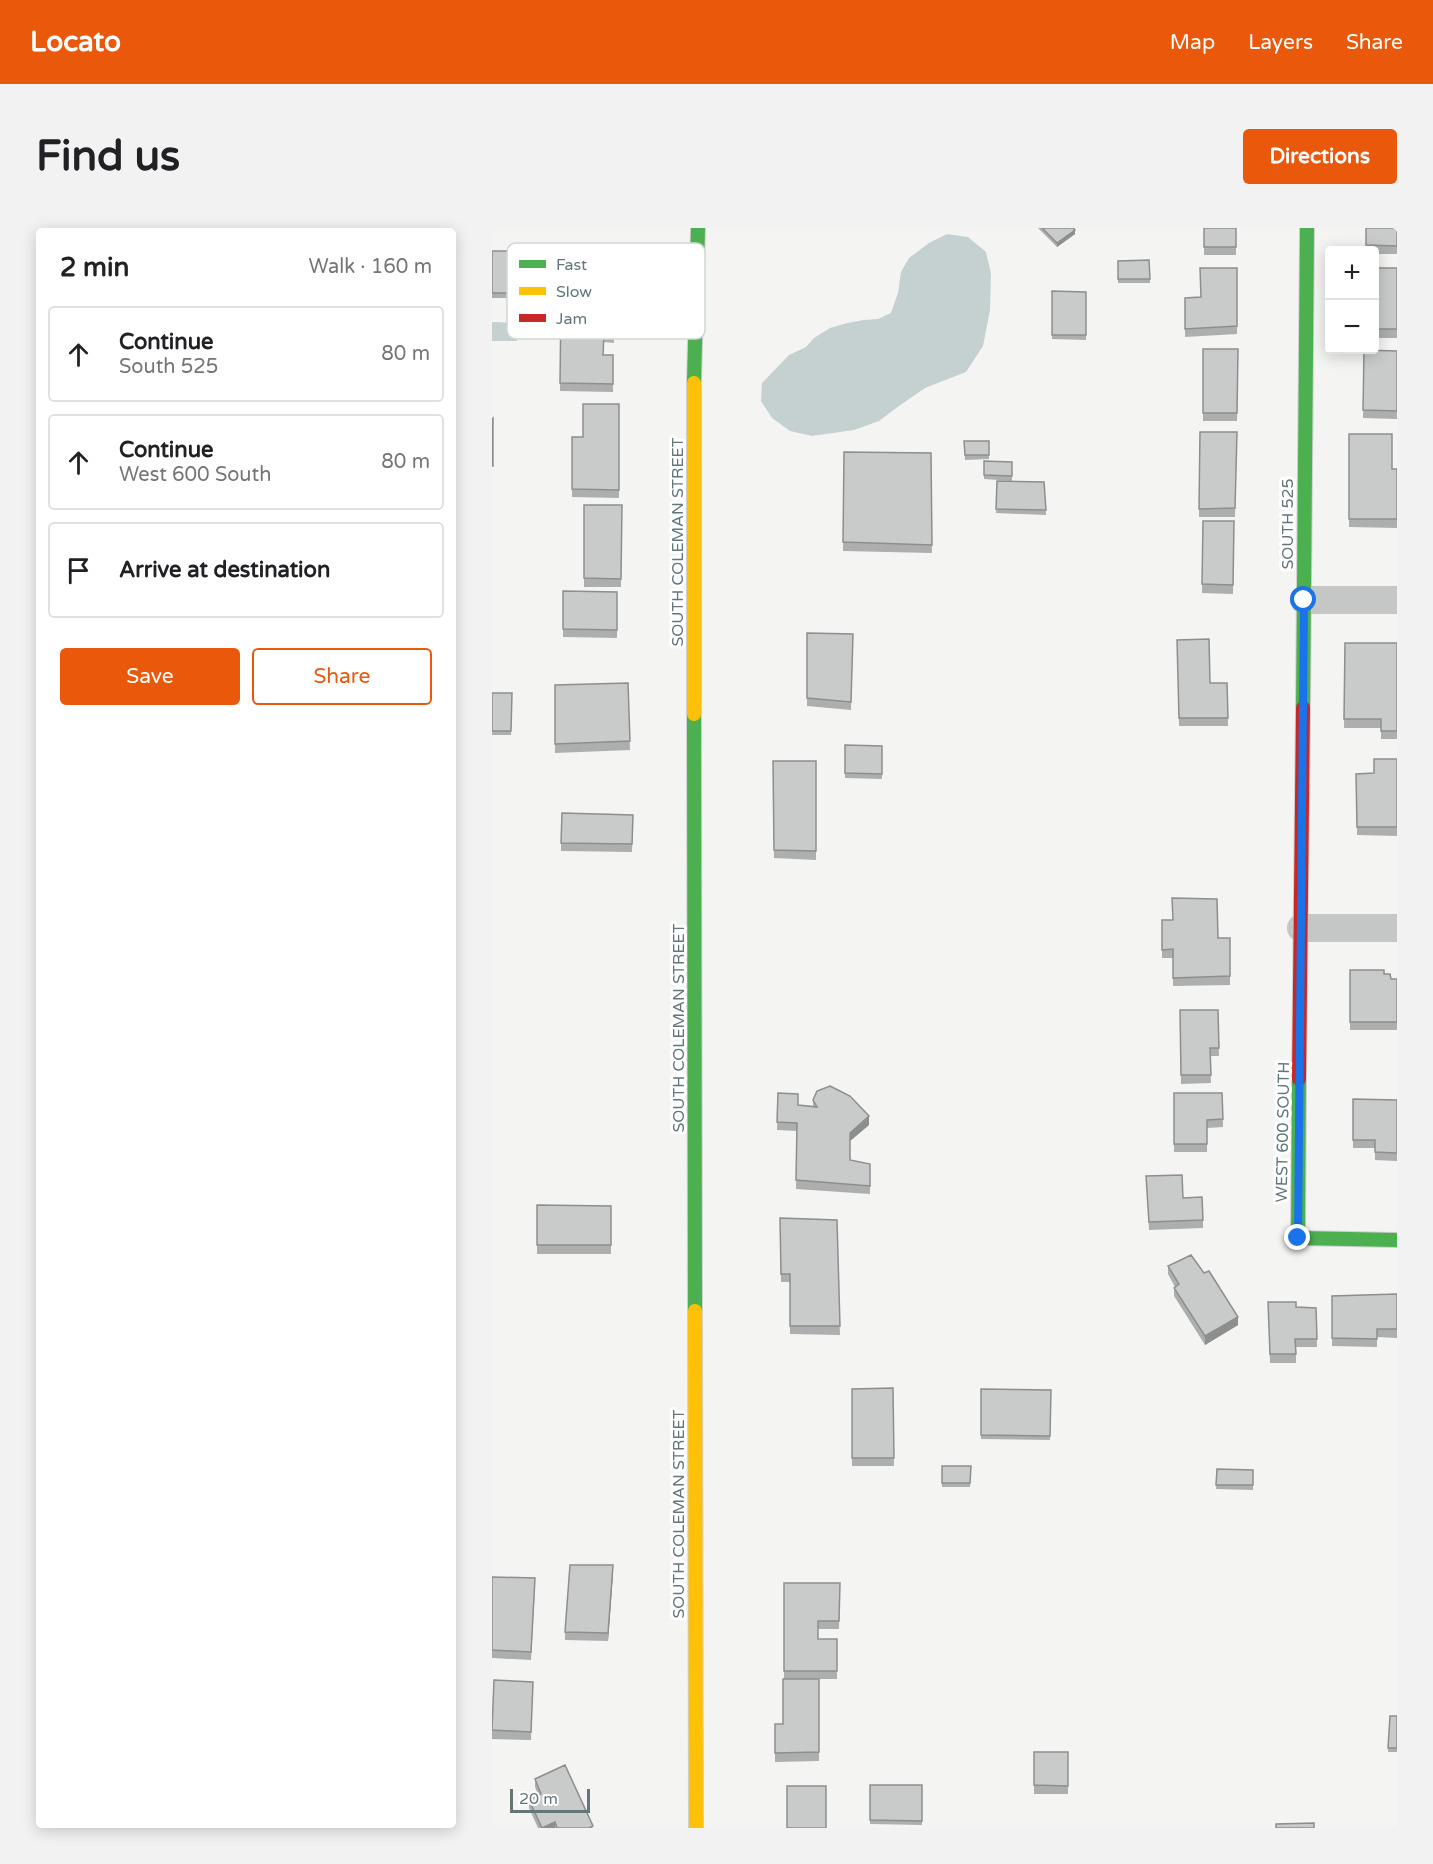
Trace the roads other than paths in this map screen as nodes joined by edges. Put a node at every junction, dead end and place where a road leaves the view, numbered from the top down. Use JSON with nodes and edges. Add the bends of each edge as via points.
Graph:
{"nodes":[{"id":1,"x":698,"y":228,"type":"edge"},
{"id":2,"x":1307,"y":228,"type":"edge"},
{"id":3,"x":698,"y":243,"type":"edge"},
{"id":4,"x":695,"y":339,"type":"edge"},
{"id":5,"x":1304,"y":600,"type":"junction"},
{"id":6,"x":1397,"y":600,"type":"edge"},
{"id":7,"x":1301,"y":928,"type":"junction"},
{"id":8,"x":1397,"y":928,"type":"edge"},
{"id":9,"x":1397,"y":1240,"type":"edge"},
{"id":10,"x":696,"y":1828,"type":"edge"}],
"edges":[{"from":1,"to":3,"type":"street","name":"SOUTH COLEMAN STREET"},
{"from":2,"to":5,"type":"street","name":"SOUTH 525"},
{"from":4,"to":10,"type":"street","name":"SOUTH COLEMAN STREET"},
{"from":5,"to":6,"type":"street"},
{"from":5,"to":7,"type":"street","name":"SOUTH 525"},
{"from":7,"to":8,"type":"street"},
{"from":7,"to":9,"type":"street","name":"WEST 600 SOUTH","via":[[1298,1238]]}]}
